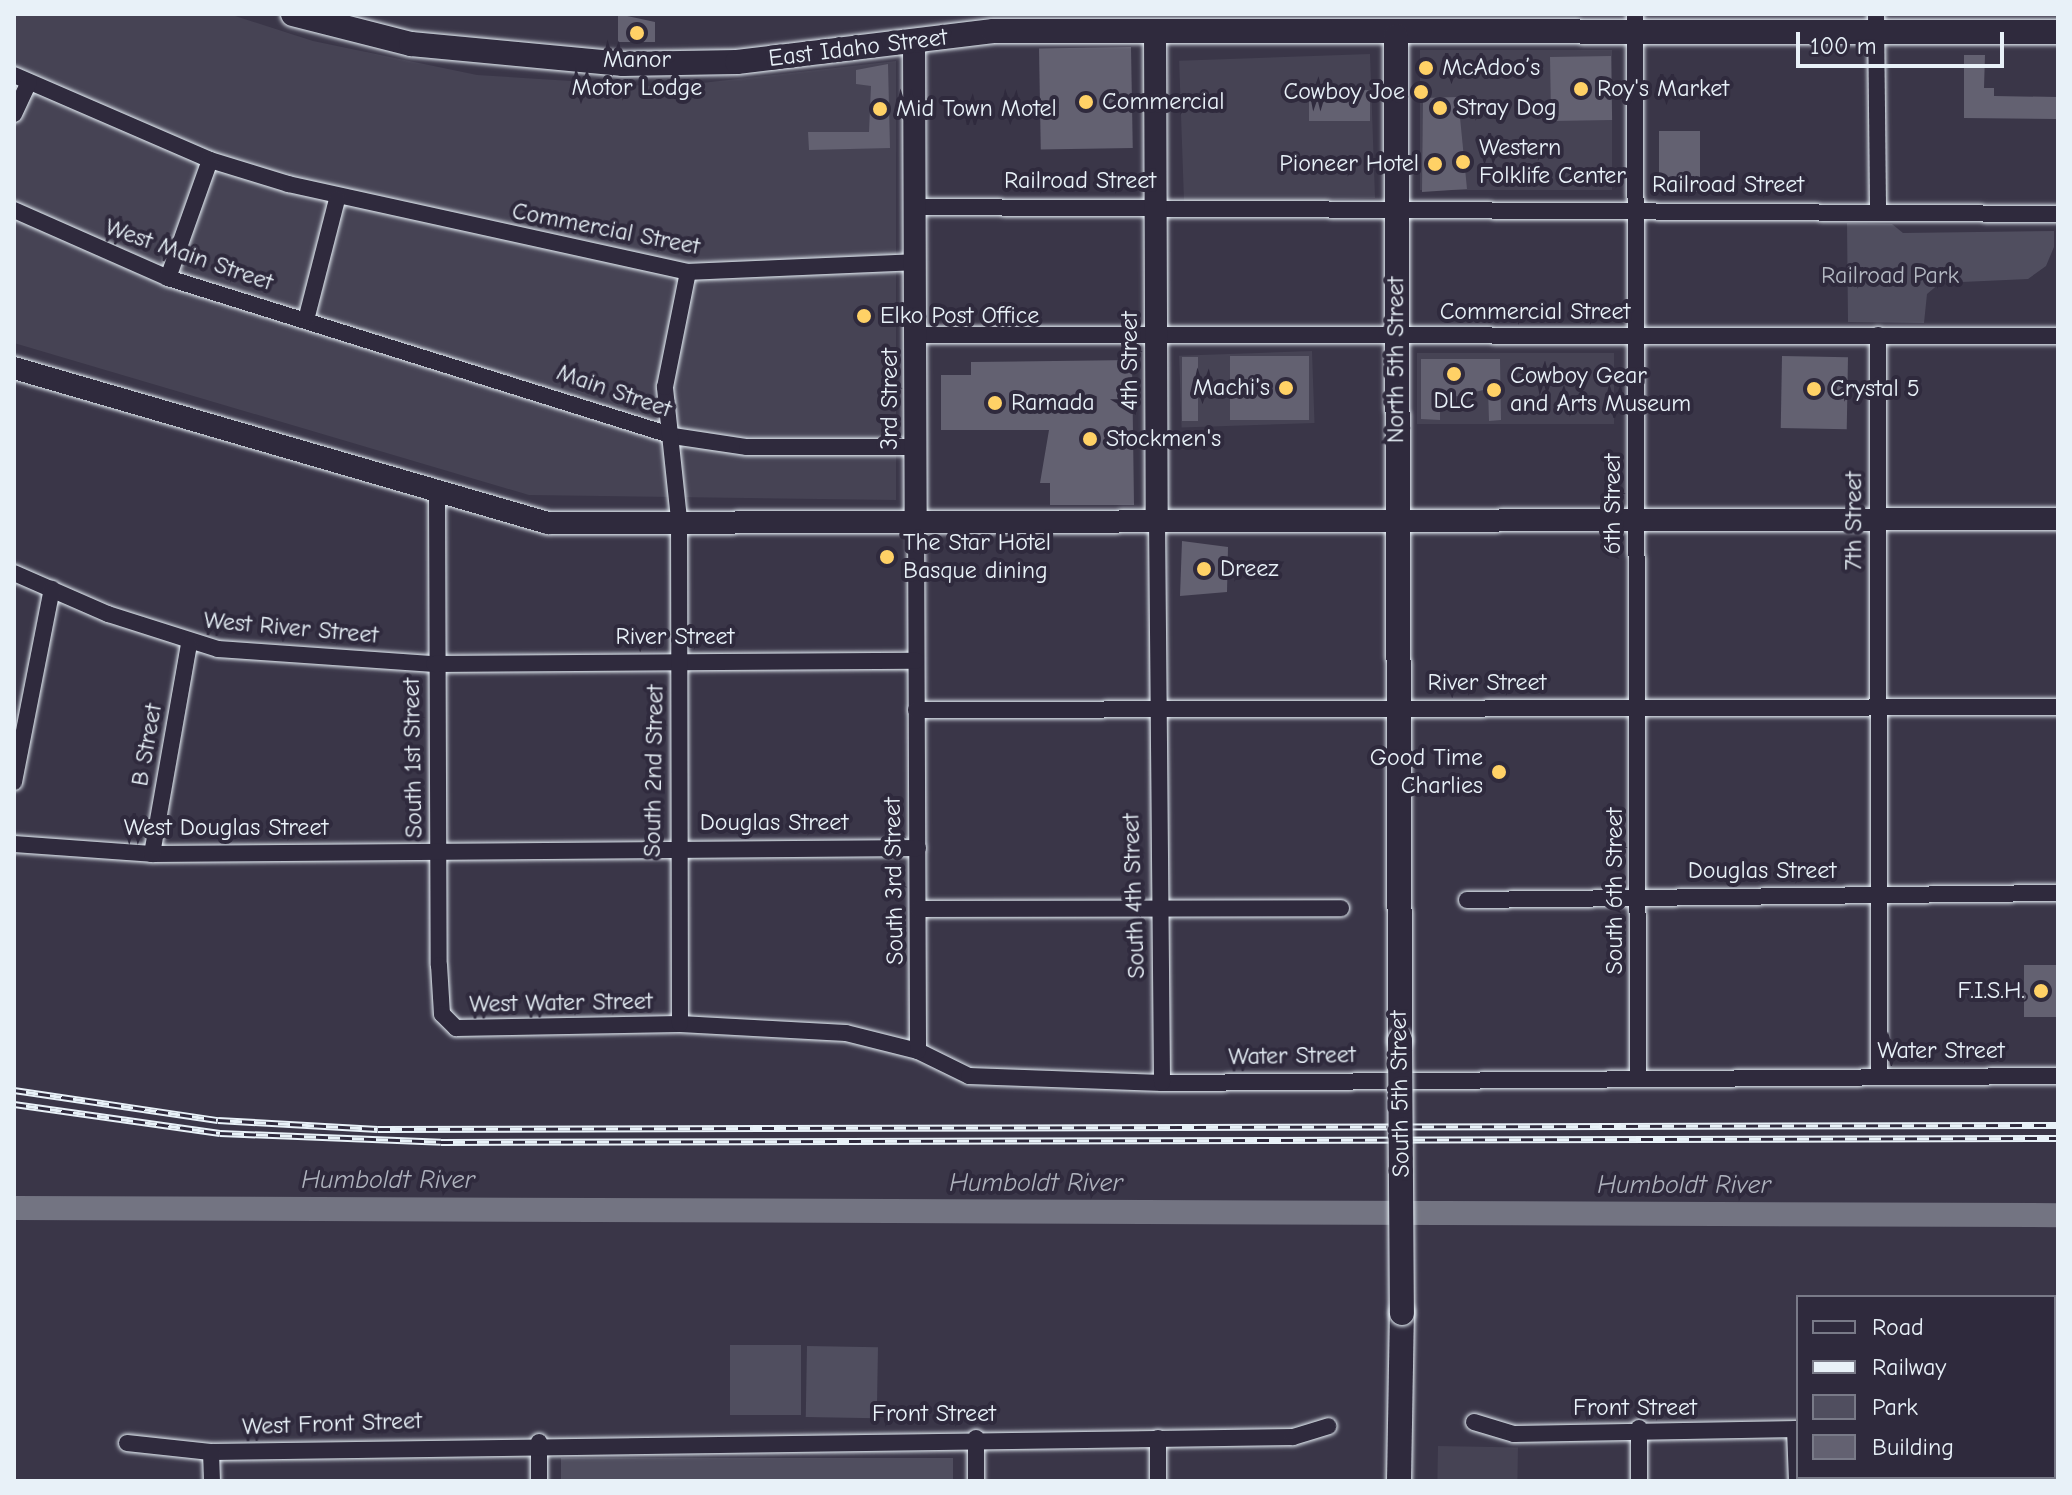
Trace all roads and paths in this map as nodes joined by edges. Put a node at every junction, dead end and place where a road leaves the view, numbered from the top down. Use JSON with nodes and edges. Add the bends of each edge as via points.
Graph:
{"nodes":[{"id":1,"x":293,"y":14,"type":"edge"},
{"id":2,"x":1155,"y":23,"type":"edge"},
{"id":3,"x":1876,"y":23,"type":"edge"},
{"id":4,"x":1635,"y":24,"type":"edge"},
{"id":5,"x":1396,"y":25,"type":"edge"},
{"id":6,"x":2058,"y":32,"type":"edge"},
{"id":7,"x":914,"y":41,"type":"junction"},
{"id":8,"x":21,"y":79,"type":"edge"},
{"id":9,"x":14,"y":114,"type":"edge"},
{"id":10,"x":210,"y":160,"type":"junction"},
{"id":11,"x":337,"y":199,"type":"junction"},
{"id":12,"x":1155,"y":204,"type":"junction"},
{"id":13,"x":918,"y":207,"type":"junction"},
{"id":14,"x":1396,"y":207,"type":"junction"},
{"id":15,"x":1637,"y":208,"type":"junction"},
{"id":16,"x":14,"y":210,"type":"edge"},
{"id":17,"x":1878,"y":213,"type":"junction"},
{"id":18,"x":2058,"y":214,"type":"edge"},
{"id":19,"x":917,"y":262,"type":"junction"},
{"id":20,"x":688,"y":272,"type":"junction"},
{"id":21,"x":168,"y":278,"type":"junction"},
{"id":22,"x":306,"y":320,"type":"junction"},
{"id":23,"x":916,"y":335,"type":"junction"},
{"id":24,"x":1396,"y":335,"type":"junction"},
{"id":25,"x":1878,"y":335,"type":"junction"},
{"id":26,"x":1156,"y":336,"type":"junction"},
{"id":27,"x":2058,"y":336,"type":"edge"},
{"id":28,"x":1637,"y":337,"type":"junction"},
{"id":29,"x":14,"y":368,"type":"edge"},
{"id":30,"x":673,"y":436,"type":"junction"},
{"id":31,"x":916,"y":447,"type":"junction"},
{"id":32,"x":437,"y":493,"type":"junction"},
{"id":33,"x":679,"y":519,"type":"junction"},
{"id":34,"x":916,"y":519,"type":"junction"},
{"id":35,"x":1157,"y":519,"type":"junction"},
{"id":36,"x":1395,"y":519,"type":"junction"},
{"id":37,"x":1637,"y":519,"type":"junction"},
{"id":38,"x":1877,"y":519,"type":"junction"},
{"id":39,"x":2058,"y":519,"type":"edge"},
{"id":40,"x":14,"y":573,"type":"edge"},
{"id":41,"x":52,"y":589,"type":"junction"},
{"id":42,"x":189,"y":644,"type":"junction"},
{"id":43,"x":680,"y":660,"type":"junction"},
{"id":44,"x":916,"y":661,"type":"junction"},
{"id":45,"x":434,"y":664,"type":"junction"},
{"id":46,"x":1158,"y":707,"type":"junction"},
{"id":47,"x":1396,"y":707,"type":"junction"},
{"id":48,"x":1637,"y":707,"type":"junction"},
{"id":49,"x":1878,"y":707,"type":"junction"},
{"id":50,"x":2058,"y":707,"type":"edge"},
{"id":51,"x":916,"y":710,"type":"junction"},
{"id":52,"x":14,"y":782,"type":"edge"},
{"id":53,"x":14,"y":844,"type":"edge"},
{"id":54,"x":677,"y":847,"type":"junction"},
{"id":55,"x":918,"y":848,"type":"junction"},
{"id":56,"x":439,"y":851,"type":"junction"},
{"id":57,"x":152,"y":854,"type":"junction"},
{"id":58,"x":2058,"y":893,"type":"edge"},
{"id":59,"x":1879,"y":894,"type":"junction"},
{"id":60,"x":1638,"y":895,"type":"junction"},
{"id":61,"x":1467,"y":900,"type":"dead end"},
{"id":62,"x":1341,"y":908,"type":"dead end"},
{"id":63,"x":918,"y":909,"type":"junction"},
{"id":64,"x":1156,"y":909,"type":"junction"},
{"id":65,"x":445,"y":1021,"type":"joint"},
{"id":66,"x":680,"y":1024,"type":"junction"},
{"id":67,"x":918,"y":1051,"type":"junction"},
{"id":68,"x":1879,"y":1075,"type":"junction"},
{"id":69,"x":1638,"y":1076,"type":"junction"},
{"id":70,"x":2058,"y":1076,"type":"edge"},
{"id":71,"x":1162,"y":1083,"type":"junction"},
{"id":72,"x":1474,"y":1422,"type":"dead end"},
{"id":73,"x":1328,"y":1426,"type":"dead end"},
{"id":74,"x":1639,"y":1428,"type":"junction"},
{"id":75,"x":1796,"y":1429,"type":"edge"},
{"id":76,"x":976,"y":1438,"type":"junction"},
{"id":77,"x":1158,"y":1438,"type":"junction"},
{"id":78,"x":539,"y":1442,"type":"junction"},
{"id":79,"x":127,"y":1443,"type":"dead end"},
{"id":80,"x":211,"y":1452,"type":"junction"},
{"id":81,"x":212,"y":1481,"type":"edge"},
{"id":82,"x":539,"y":1481,"type":"edge"},
{"id":83,"x":976,"y":1481,"type":"edge"},
{"id":84,"x":1158,"y":1481,"type":"edge"},
{"id":85,"x":1399,"y":1481,"type":"edge"},
{"id":86,"x":1639,"y":1481,"type":"edge"}],
"edges":[{"from":1,"to":7,"type":"main road","name":"East Idaho Street","via":[[380,37],[494,56],[635,65],[737,62]]},
{"from":2,"to":5,"type":"main road","name":"East Idaho Street"},
{"from":2,"to":7,"type":"main road","name":"East Idaho Street","via":[[993,31]]},
{"from":2,"to":12,"type":"street","name":"4th Street"},
{"from":3,"to":4,"type":"main road","name":"East Idaho Street"},
{"from":3,"to":6,"type":"main road","name":"East Idaho Street"},
{"from":3,"to":17,"type":"street"},
{"from":4,"to":5,"type":"main road","name":"East Idaho Street"},
{"from":4,"to":15,"type":"street","name":"6th Street"},
{"from":5,"to":14,"type":"main road","name":"North 5th Street"},
{"from":7,"to":13,"type":"street","name":"3rd Street"},
{"from":8,"to":9,"type":"street"},
{"from":8,"to":10,"type":"street","name":"Commercial Street"},
{"from":10,"to":11,"type":"street","name":"Commercial Street"},
{"from":10,"to":21,"type":"street"},
{"from":11,"to":20,"type":"street","name":"Commercial Street"},
{"from":11,"to":22,"type":"street"},
{"from":12,"to":13,"type":"street","name":"Railroad Street"},
{"from":12,"to":14,"type":"street","name":"Railroad Street"},
{"from":12,"to":26,"type":"street","name":"4th Street"},
{"from":13,"to":19,"type":"street","name":"3rd Street"},
{"from":14,"to":15,"type":"street","name":"Railroad Street"},
{"from":14,"to":24,"type":"main road","name":"North 5th Street"},
{"from":15,"to":17,"type":"street","name":"Railroad Street"},
{"from":15,"to":28,"type":"street","name":"6th Street"},
{"from":16,"to":21,"type":"street","name":"West Main Street"},
{"from":17,"to":18,"type":"street","name":"Railroad Street"},
{"from":19,"to":20,"type":"street","name":"Commercial Street"},
{"from":19,"to":23,"type":"street","name":"3rd Street"},
{"from":20,"to":30,"type":"street","name":"South 2nd Street","via":[[665,387]]},
{"from":21,"to":22,"type":"street","name":"West Main Street"},
{"from":22,"to":30,"type":"street","name":"Main Street"},
{"from":23,"to":26,"type":"street","name":"Commercial Street"},
{"from":23,"to":31,"type":"street","name":"3rd Street"},
{"from":24,"to":26,"type":"street","name":"Commercial Street"},
{"from":24,"to":28,"type":"street","name":"Commercial Street"},
{"from":24,"to":36,"type":"main road","name":"North 5th Street"},
{"from":25,"to":27,"type":"street","name":"Commercial Street"},
{"from":25,"to":28,"type":"street","name":"Commercial Street"},
{"from":25,"to":38,"type":"street","name":"7th Street"},
{"from":26,"to":35,"type":"street","name":"4th Street"},
{"from":28,"to":37,"type":"street","name":"6th Street"},
{"from":29,"to":32,"type":"street"},
{"from":30,"to":31,"type":"street","name":"Main Street","via":[[747,447]]},
{"from":30,"to":33,"type":"street","name":"South 2nd Street"},
{"from":31,"to":34,"type":"street","name":"3rd Street"},
{"from":32,"to":33,"type":"street","via":[[548,523]]},
{"from":32,"to":45,"type":"street","name":"South 1st Street"},
{"from":33,"to":34,"type":"street"},
{"from":33,"to":43,"type":"street","name":"South 2nd Street"},
{"from":34,"to":35,"type":"street"},
{"from":34,"to":44,"type":"street","name":"3rd Street"},
{"from":35,"to":36,"type":"street"},
{"from":35,"to":46,"type":"street","name":"4th Street"},
{"from":36,"to":37,"type":"street"},
{"from":36,"to":47,"type":"main road","name":"North 5th Street"},
{"from":37,"to":38,"type":"street"},
{"from":37,"to":48,"type":"street","name":"6th Street"},
{"from":38,"to":39,"type":"street"},
{"from":38,"to":49,"type":"street","name":"7th Street"},
{"from":40,"to":41,"type":"street","name":"West River Street"},
{"from":41,"to":42,"type":"street","name":"West River Street"},
{"from":41,"to":52,"type":"street"},
{"from":42,"to":45,"type":"street","name":"West River Street"},
{"from":42,"to":57,"type":"street","name":"B Street"},
{"from":43,"to":44,"type":"street","name":"River Street"},
{"from":43,"to":45,"type":"street","name":"River Street"},
{"from":43,"to":54,"type":"street","name":"South 2nd Street"},
{"from":44,"to":51,"type":"street","name":"3rd Street"},
{"from":45,"to":56,"type":"street","name":"South 1st Street"},
{"from":46,"to":47,"type":"street","name":"River Street"},
{"from":46,"to":51,"type":"street","name":"River Street"},
{"from":46,"to":64,"type":"street","name":"South 4th Street"},
{"from":47,"to":48,"type":"street","name":"River Street"},
{"from":47,"to":85,"type":"main road","name":"South 5th Street","bridge":true},
{"from":48,"to":49,"type":"street","name":"River Street"},
{"from":48,"to":60,"type":"street","name":"South 6th Street"},
{"from":49,"to":50,"type":"street","name":"River Street"},
{"from":49,"to":59,"type":"street","name":"7th Street"},
{"from":51,"to":55,"type":"street","name":"South 3rd Street"},
{"from":53,"to":57,"type":"street","name":"West Douglas Street"},
{"from":54,"to":55,"type":"street","name":"Douglas Street"},
{"from":54,"to":56,"type":"street","name":"Douglas Street"},
{"from":54,"to":66,"type":"street","name":"South 2nd Street"},
{"from":55,"to":63,"type":"street","name":"South 3rd Street"},
{"from":56,"to":57,"type":"street","name":"West Douglas Street"},
{"from":56,"to":65,"type":"street","name":"South 1st Street"},
{"from":58,"to":59,"type":"street","name":"Douglas Street"},
{"from":59,"to":60,"type":"street","name":"Douglas Street"},
{"from":59,"to":68,"type":"street","name":"7th Street"},
{"from":60,"to":61,"type":"street","name":"Douglas Street"},
{"from":60,"to":69,"type":"street","name":"South 6th Street"},
{"from":62,"to":64,"type":"street"},
{"from":63,"to":64,"type":"street"},
{"from":63,"to":67,"type":"street","name":"South 3rd Street"},
{"from":64,"to":71,"type":"street","name":"South 4th Street"},
{"from":65,"to":66,"type":"street","name":"West Water Street","via":[[472,1030]]},
{"from":66,"to":67,"type":"street","name":"Water Street","via":[[846,1033]]},
{"from":67,"to":71,"type":"street","name":"Water Street","via":[[969,1076]]},
{"from":68,"to":69,"type":"street","name":"Water Street"},
{"from":68,"to":70,"type":"street","name":"Water Street"},
{"from":69,"to":71,"type":"street","name":"Water Street"},
{"from":72,"to":74,"type":"street","name":"Front Street","via":[[1514,1434]]},
{"from":73,"to":77,"type":"street","name":"Front Street","via":[[1293,1437]]},
{"from":74,"to":75,"type":"street","name":"Front Street"},
{"from":74,"to":86,"type":"street"},
{"from":76,"to":77,"type":"street","name":"Front Street"},
{"from":76,"to":78,"type":"street","name":"Front Street"},
{"from":76,"to":83,"type":"street"},
{"from":77,"to":84,"type":"street"},
{"from":78,"to":80,"type":"street","name":"West Front Street"},
{"from":78,"to":82,"type":"street"},
{"from":79,"to":80,"type":"street","name":"West Front Street"},
{"from":80,"to":81,"type":"street"}]}
